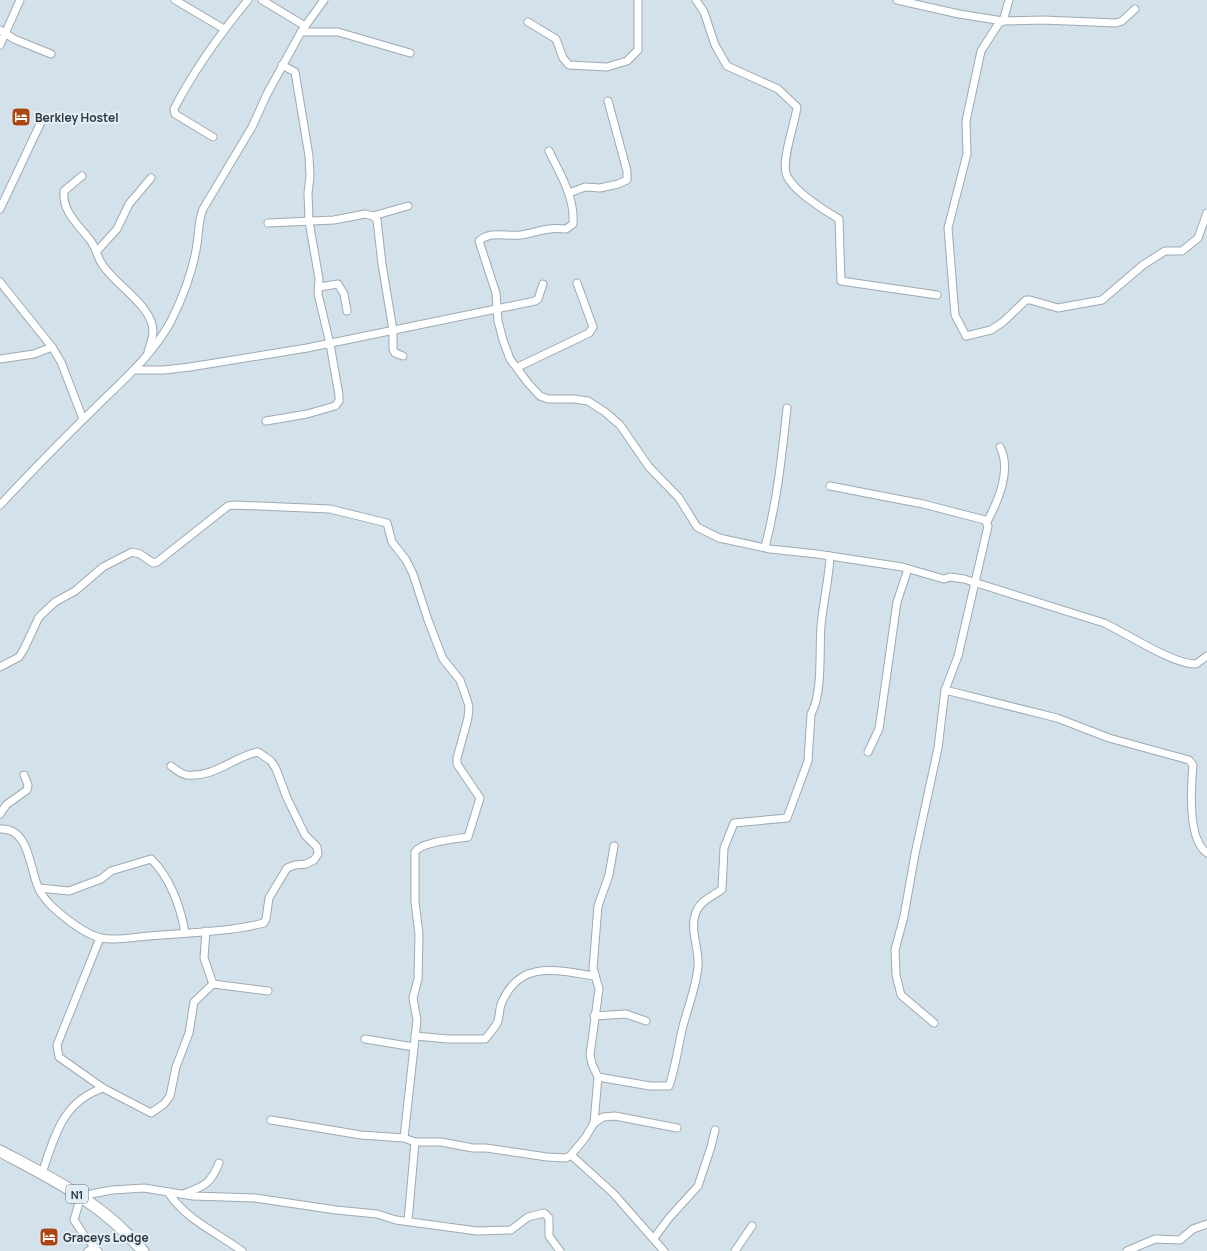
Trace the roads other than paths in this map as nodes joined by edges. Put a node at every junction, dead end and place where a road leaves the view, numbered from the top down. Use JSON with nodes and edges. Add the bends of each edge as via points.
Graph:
{"nodes":[{"id":1,"x":20,"y":0,"type":"edge"},
{"id":2,"x":175,"y":0,"type":"edge"},
{"id":3,"x":248,"y":0,"type":"edge"},
{"id":4,"x":262,"y":0,"type":"edge"},
{"id":5,"x":324,"y":0,"type":"edge"},
{"id":6,"x":638,"y":0,"type":"edge"},
{"id":7,"x":696,"y":0,"type":"edge"},
{"id":8,"x":897,"y":0,"type":"edge"},
{"id":9,"x":1009,"y":0,"type":"edge"},
{"id":10,"x":1135,"y":9,"type":"dead end"},
{"id":11,"x":1003,"y":21,"type":"junction"},
{"id":12,"x":528,"y":22,"type":"dead end"},
{"id":13,"x":224,"y":28,"type":"junction"},
{"id":14,"x":303,"y":29,"type":"junction"},
{"id":15,"x":3,"y":32,"type":"edge"},
{"id":16,"x":0,"y":45,"type":"edge"},
{"id":17,"x":410,"y":53,"type":"dead end"},
{"id":18,"x":50,"y":54,"type":"dead end"},
{"id":19,"x":282,"y":65,"type":"junction"},
{"id":20,"x":608,"y":101,"type":"dead end"},
{"id":21,"x":41,"y":122,"type":"dead end"},
{"id":22,"x":213,"y":137,"type":"dead end"},
{"id":23,"x":549,"y":151,"type":"dead end"},
{"id":24,"x":82,"y":176,"type":"dead end"},
{"id":25,"x":150,"y":178,"type":"dead end"},
{"id":26,"x":569,"y":193,"type":"junction"},
{"id":27,"x":408,"y":206,"type":"dead end"},
{"id":28,"x":0,"y":209,"type":"edge"},
{"id":29,"x":1207,"y":213,"type":"edge"},
{"id":30,"x":373,"y":216,"type":"junction"},
{"id":31,"x":309,"y":221,"type":"junction"},
{"id":32,"x":268,"y":223,"type":"dead end"},
{"id":33,"x":97,"y":251,"type":"junction"},
{"id":34,"x":0,"y":282,"type":"edge"},
{"id":35,"x":577,"y":283,"type":"dead end"},
{"id":36,"x":543,"y":284,"type":"dead end"},
{"id":37,"x":319,"y":287,"type":"junction"},
{"id":38,"x":937,"y":295,"type":"dead end"},
{"id":39,"x":496,"y":309,"type":"junction"},
{"id":40,"x":347,"y":311,"type":"dead end"},
{"id":41,"x":393,"y":330,"type":"junction"},
{"id":42,"x":330,"y":344,"type":"junction"},
{"id":43,"x":52,"y":347,"type":"junction"},
{"id":44,"x":148,"y":354,"type":"junction"},
{"id":45,"x":403,"y":356,"type":"dead end"},
{"id":46,"x":0,"y":359,"type":"edge"},
{"id":47,"x":518,"y":367,"type":"junction"},
{"id":48,"x":134,"y":370,"type":"junction"},
{"id":49,"x":787,"y":408,"type":"dead end"},
{"id":50,"x":83,"y":419,"type":"junction"},
{"id":51,"x":266,"y":420,"type":"dead end"},
{"id":52,"x":1000,"y":447,"type":"dead end"},
{"id":53,"x":830,"y":486,"type":"dead end"},
{"id":54,"x":0,"y":505,"type":"edge"},
{"id":55,"x":987,"y":522,"type":"junction"},
{"id":56,"x":765,"y":547,"type":"junction"},
{"id":57,"x":830,"y":556,"type":"junction"},
{"id":58,"x":908,"y":569,"type":"junction"},
{"id":59,"x":974,"y":581,"type":"junction"},
{"id":60,"x":1207,"y":656,"type":"edge"},
{"id":61,"x":0,"y":667,"type":"edge"},
{"id":62,"x":945,"y":690,"type":"junction"},
{"id":63,"x":868,"y":752,"type":"dead end"},
{"id":64,"x":171,"y":766,"type":"dead end"},
{"id":65,"x":24,"y":775,"type":"dead end"},
{"id":66,"x":0,"y":814,"type":"edge"},
{"id":67,"x":0,"y":829,"type":"edge"},
{"id":68,"x":614,"y":846,"type":"dead end"},
{"id":69,"x":1207,"y":853,"type":"edge"},
{"id":70,"x":39,"y":888,"type":"junction"},
{"id":71,"x":206,"y":931,"type":"junction"},
{"id":72,"x":185,"y":934,"type":"junction"},
{"id":73,"x":100,"y":938,"type":"junction"},
{"id":74,"x":595,"y":976,"type":"junction"},
{"id":75,"x":213,"y":984,"type":"junction"},
{"id":76,"x":268,"y":991,"type":"dead end"},
{"id":77,"x":594,"y":1016,"type":"junction"},
{"id":78,"x":646,"y":1021,"type":"dead end"},
{"id":79,"x":934,"y":1023,"type":"dead end"},
{"id":80,"x":415,"y":1036,"type":"junction"},
{"id":81,"x":364,"y":1040,"type":"dead end"},
{"id":82,"x":414,"y":1047,"type":"junction"},
{"id":83,"x":598,"y":1077,"type":"junction"},
{"id":84,"x":103,"y":1088,"type":"junction"},
{"id":85,"x":271,"y":1120,"type":"dead end"},
{"id":86,"x":594,"y":1122,"type":"junction"},
{"id":87,"x":678,"y":1128,"type":"dead end"},
{"id":88,"x":715,"y":1130,"type":"dead end"},
{"id":89,"x":404,"y":1138,"type":"junction"},
{"id":90,"x":415,"y":1142,"type":"junction"},
{"id":91,"x":0,"y":1151,"type":"edge"},
{"id":92,"x":571,"y":1155,"type":"junction"},
{"id":93,"x":220,"y":1163,"type":"dead end"},
{"id":94,"x":42,"y":1173,"type":"junction"},
{"id":95,"x":168,"y":1192,"type":"junction"},
{"id":96,"x":183,"y":1194,"type":"junction"},
{"id":97,"x":81,"y":1196,"type":"junction"},
{"id":98,"x":408,"y":1221,"type":"junction"},
{"id":99,"x":1207,"y":1224,"type":"edge"},
{"id":100,"x":752,"y":1226,"type":"dead end"},
{"id":101,"x":654,"y":1238,"type":"junction"},
{"id":102,"x":97,"y":1249,"type":"edge"},
{"id":103,"x":88,"y":1251,"type":"edge"},
{"id":104,"x":143,"y":1251,"type":"edge"},
{"id":105,"x":242,"y":1251,"type":"edge"},
{"id":106,"x":560,"y":1251,"type":"edge"},
{"id":107,"x":664,"y":1251,"type":"edge"},
{"id":108,"x":735,"y":1251,"type":"edge"},
{"id":109,"x":1127,"y":1251,"type":"edge"}],
"edges":[{"from":1,"to":15,"type":"street"},
{"from":2,"to":13,"type":"street"},
{"from":3,"to":13,"type":"street"},
{"from":4,"to":14,"type":"street"},
{"from":5,"to":14,"type":"street"},
{"from":6,"to":12,"type":"street","via":[[638,50],[627,61],[607,67],[569,65],[563,58],[556,39]]},
{"from":7,"to":38,"type":"street","via":[[704,12],[715,45],[727,66],[778,89],[797,107],[788,147],[786,173],[794,188],[838,219],[841,281]]},
{"from":8,"to":11,"type":"street"},
{"from":9,"to":11,"type":"street"},
{"from":10,"to":11,"type":"street","via":[[1127,18],[1116,24],[1043,20]]},
{"from":11,"to":29,"type":"street","via":[[999,22],[981,51],[966,121],[967,154],[948,228],[955,315],[966,336],[991,330],[1026,300],[1058,308],[1102,300],[1143,265],[1165,251],[1182,251],[1198,238]]},
{"from":13,"to":22,"type":"street","via":[[174,108],[175,114]]},
{"from":14,"to":17,"type":"street","via":[[338,32]]},
{"from":14,"to":19,"type":"street"},
{"from":15,"to":16,"type":"street"},
{"from":15,"to":18,"type":"street"},
{"from":19,"to":31,"type":"street","via":[[296,72],[310,170]]},
{"from":19,"to":44,"type":"street","via":[[252,127],[199,217],[197,243],[186,288],[170,322]]},
{"from":20,"to":26,"type":"street","via":[[627,171],[627,180],[612,186],[585,187]]},
{"from":21,"to":28,"type":"street"},
{"from":23,"to":26,"type":"street"},
{"from":24,"to":33,"type":"street","via":[[64,191],[63,201],[66,211]]},
{"from":25,"to":33,"type":"street","via":[[130,204],[117,229]]},
{"from":26,"to":39,"type":"street","via":[[574,211],[573,224],[566,229],[550,228],[520,235],[484,236],[479,241],[496,293]]},
{"from":27,"to":30,"type":"street"},
{"from":30,"to":31,"type":"street","via":[[365,214],[334,220]]},
{"from":30,"to":41,"type":"street","via":[[377,220]]},
{"from":31,"to":32,"type":"street"},
{"from":31,"to":37,"type":"street"},
{"from":33,"to":44,"type":"street","via":[[101,264],[135,297],[150,320],[153,330]]},
{"from":34,"to":43,"type":"street"},
{"from":35,"to":47,"type":"street","via":[[593,327],[589,333]]},
{"from":36,"to":39,"type":"street","via":[[535,301]]},
{"from":37,"to":40,"type":"street","via":[[338,284],[344,294]]},
{"from":37,"to":42,"type":"street","via":[[318,294]]},
{"from":39,"to":41,"type":"street"},
{"from":39,"to":47,"type":"street","via":[[507,352]]},
{"from":41,"to":42,"type":"street"},
{"from":41,"to":45,"type":"street","via":[[393,349]]},
{"from":42,"to":48,"type":"street","via":[[190,367]]},
{"from":42,"to":51,"type":"street","via":[[339,395],[339,401],[335,406],[307,414]]},
{"from":43,"to":46,"type":"street","via":[[34,354]]},
{"from":43,"to":50,"type":"street","via":[[61,362]]},
{"from":44,"to":48,"type":"street"},
{"from":47,"to":56,"type":"street","via":[[540,396],[548,399],[588,401],[620,425],[649,467],[679,498],[697,527],[719,538]]},
{"from":48,"to":50,"type":"street"},
{"from":49,"to":56,"type":"street","via":[[782,458]]},
{"from":50,"to":54,"type":"street"},
{"from":52,"to":55,"type":"street","via":[[1005,457],[1005,470],[1000,493]]},
{"from":53,"to":55,"type":"street","via":[[923,504]]},
{"from":55,"to":59,"type":"street","via":[[981,561]]},
{"from":56,"to":57,"type":"street","via":[[785,552]]},
{"from":57,"to":58,"type":"street"},
{"from":57,"to":83,"type":"street","via":[[821,625],[820,670],[815,708],[811,714],[808,761],[787,818],[734,823],[724,848],[722,889],[701,903],[696,910],[694,941],[698,966],[675,1070],[669,1086],[650,1086]]},
{"from":58,"to":59,"type":"street","via":[[944,579],[957,577]]},
{"from":58,"to":63,"type":"street","via":[[897,602],[879,729]]},
{"from":59,"to":60,"type":"street","via":[[1104,623],[1139,642],[1186,662],[1196,664]]},
{"from":59,"to":62,"type":"street","via":[[958,656]]},
{"from":61,"to":80,"type":"street","via":[[19,657],[39,617],[104,566],[132,552],[153,563],[157,562],[228,506],[330,509],[387,523],[392,542],[413,574],[443,659],[460,680],[466,697],[469,706],[468,718],[457,764],[480,798],[468,837],[428,844],[418,847],[415,852],[415,902],[419,934],[418,979],[413,998],[417,1020]]},
{"from":62,"to":69,"type":"street","via":[[1057,718],[1109,738],[1189,760],[1193,765],[1191,810],[1195,832]]},
{"from":62,"to":79,"type":"street","via":[[938,748],[895,950],[896,975],[901,995]]},
{"from":64,"to":71,"type":"street","via":[[186,775],[200,774],[218,770],[250,754],[258,752],[264,755],[276,769],[305,835],[317,848],[318,854],[314,860],[287,868],[269,898],[264,923]]},
{"from":65,"to":66,"type":"street","via":[[28,790],[6,806]]},
{"from":67,"to":70,"type":"street","via":[[12,831],[18,836],[28,852]]},
{"from":68,"to":74,"type":"street","via":[[609,875],[598,906],[592,968]]},
{"from":70,"to":72,"type":"street","via":[[69,891],[101,879],[111,871],[151,859],[168,884],[178,905]]},
{"from":70,"to":73,"type":"street","via":[[55,909]]},
{"from":71,"to":72,"type":"street"},
{"from":71,"to":75,"type":"street","via":[[204,958]]},
{"from":72,"to":73,"type":"street"},
{"from":73,"to":84,"type":"street","via":[[57,1045],[59,1057]]},
{"from":74,"to":77,"type":"street","via":[[599,989]]},
{"from":74,"to":80,"type":"street","via":[[532,971],[522,975],[509,987],[502,1002],[498,1021],[485,1039]]},
{"from":75,"to":76,"type":"street"},
{"from":75,"to":84,"type":"street","via":[[194,1002],[170,1096],[164,1104],[151,1113]]},
{"from":77,"to":78,"type":"street","via":[[626,1014]]},
{"from":77,"to":83,"type":"street","via":[[590,1055]]},
{"from":80,"to":82,"type":"street"},
{"from":81,"to":82,"type":"street"},
{"from":82,"to":89,"type":"street"},
{"from":83,"to":86,"type":"street"},
{"from":84,"to":94,"type":"street","via":[[90,1092],[68,1110],[57,1130]]},
{"from":85,"to":89,"type":"street","via":[[361,1135]]},
{"from":86,"to":87,"type":"street","via":[[610,1116]]},
{"from":86,"to":92,"type":"street"},
{"from":88,"to":101,"type":"street","via":[[712,1148],[698,1186]]},
{"from":89,"to":90,"type":"street"},
{"from":90,"to":92,"type":"street","via":[[441,1142],[558,1159]]},
{"from":90,"to":98,"type":"street"},
{"from":91,"to":94,"type":"highway","number":"N1"},
{"from":92,"to":101,"type":"street","via":[[613,1193]]},
{"from":93,"to":96,"type":"street","via":[[210,1181]]},
{"from":94,"to":97,"type":"highway","number":"N1"},
{"from":95,"to":96,"type":"street"},
{"from":95,"to":97,"type":"street","via":[[144,1188],[112,1190]]},
{"from":95,"to":105,"type":"street","via":[[175,1203],[197,1222]]},
{"from":96,"to":98,"type":"street","via":[[214,1198],[255,1198],[377,1214]]},
{"from":97,"to":102,"type":"street","via":[[74,1220]]},
{"from":97,"to":104,"type":"highway","number":"N1","via":[[109,1216]]},
{"from":98,"to":106,"type":"street","via":[[477,1231],[511,1230],[528,1217],[544,1213],[548,1218],[549,1236]]},
{"from":99,"to":109,"type":"street","via":[[1193,1228],[1180,1240],[1155,1239]]},
{"from":100,"to":108,"type":"street"},
{"from":101,"to":107,"type":"street"},
{"from":102,"to":103,"type":"street"}]}
